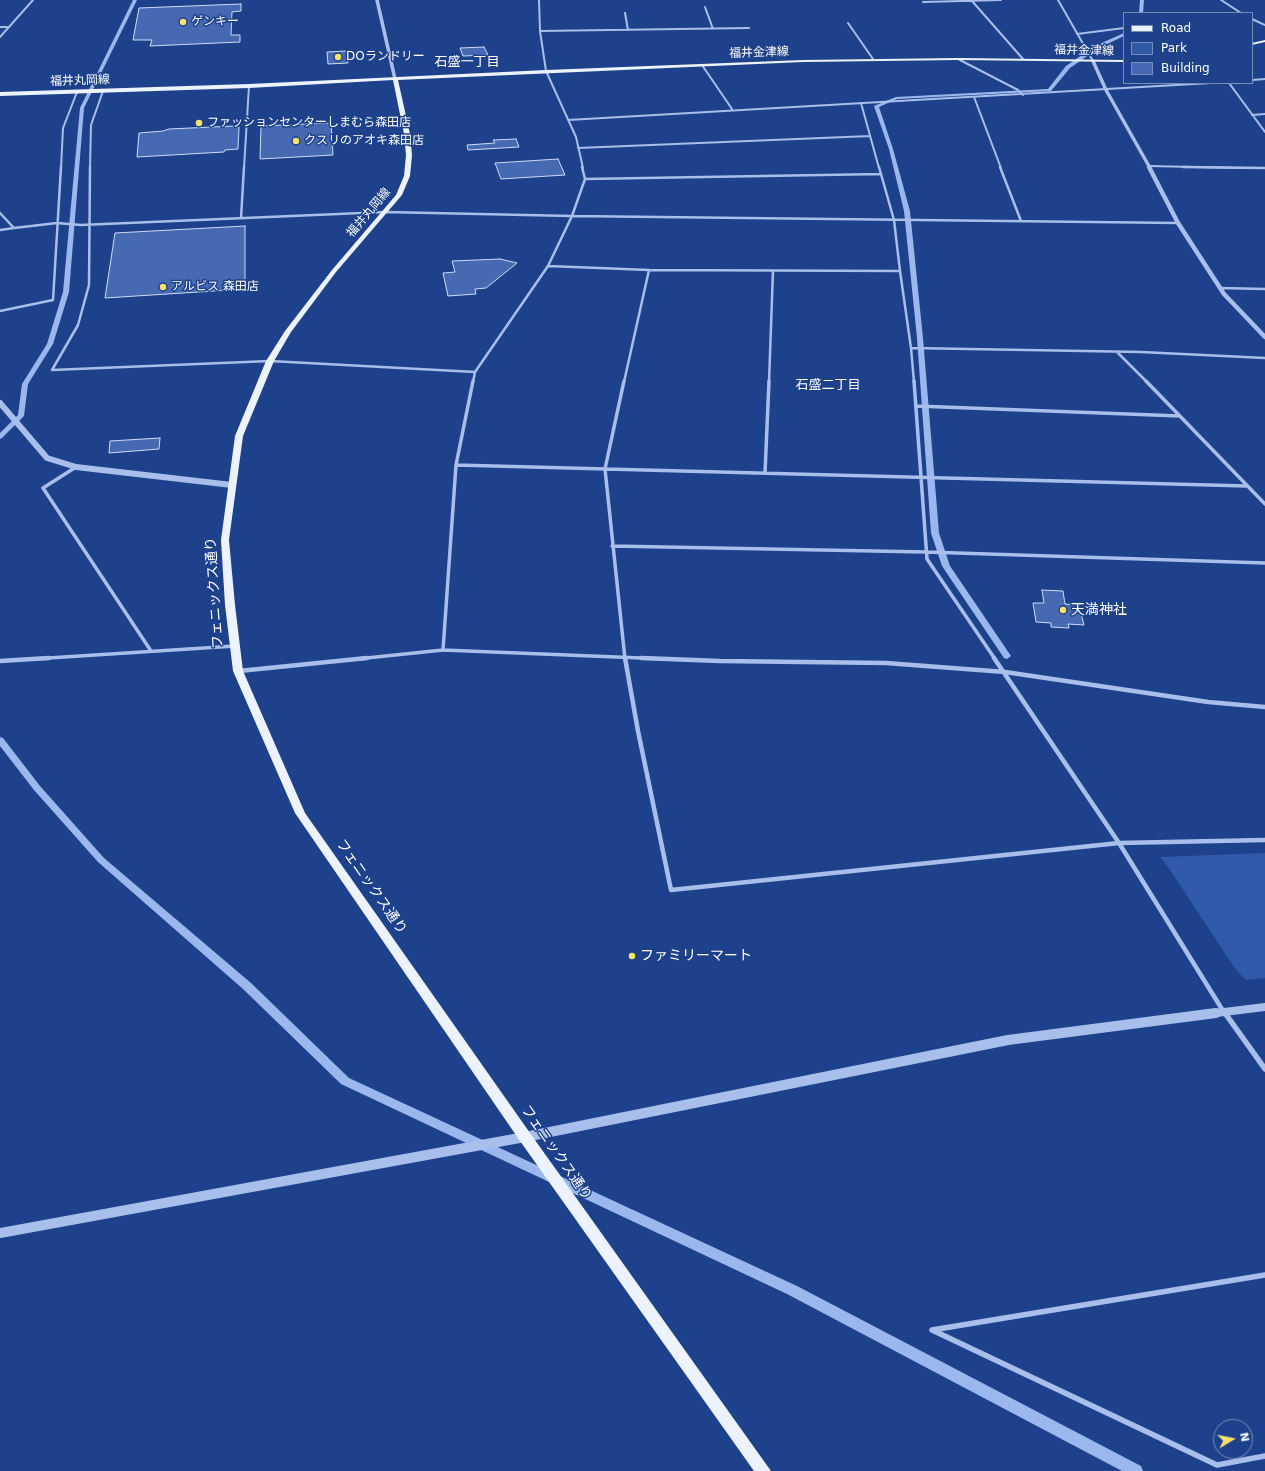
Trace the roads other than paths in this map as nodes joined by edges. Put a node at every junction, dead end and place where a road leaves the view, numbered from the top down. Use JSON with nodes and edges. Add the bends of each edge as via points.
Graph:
{"nodes":[{"id":1,"x":33,"y":0,"type":"edge"},
{"id":2,"x":377,"y":0,"type":"edge"},
{"id":3,"x":539,"y":0,"type":"edge"},
{"id":4,"x":1001,"y":0,"type":"edge"},
{"id":5,"x":1058,"y":0,"type":"edge"},
{"id":6,"x":1221,"y":0,"type":"edge"},
{"id":7,"x":972,"y":1,"type":"junction"},
{"id":8,"x":923,"y":2,"type":"dead end"},
{"id":9,"x":705,"y":7,"type":"dead end"},
{"id":10,"x":1239,"y":12,"type":"edge"},
{"id":11,"x":625,"y":13,"type":"dead end"},
{"id":12,"x":1253,"y":19,"type":"edge"},
{"id":13,"x":848,"y":23,"type":"dead end"},
{"id":14,"x":1265,"y":25,"type":"edge"},
{"id":15,"x":0,"y":27,"type":"edge"},
{"id":16,"x":7,"y":27,"type":"junction"},
{"id":17,"x":749,"y":28,"type":"dead end"},
{"id":18,"x":1123,"y":28,"type":"edge"},
{"id":19,"x":713,"y":29,"type":"junction"},
{"id":20,"x":628,"y":30,"type":"junction"},
{"id":21,"x":540,"y":31,"type":"junction"},
{"id":22,"x":1076,"y":34,"type":"junction"},
{"id":23,"x":0,"y":37,"type":"edge"},
{"id":24,"x":1265,"y":41,"type":"edge"},
{"id":25,"x":1253,"y":44,"type":"edge"},
{"id":26,"x":958,"y":59,"type":"junction"},
{"id":27,"x":873,"y":60,"type":"junction"},
{"id":28,"x":1023,"y":60,"type":"junction"},
{"id":29,"x":1093,"y":61,"type":"junction"},
{"id":30,"x":1123,"y":61,"type":"edge"},
{"id":31,"x":702,"y":65,"type":"junction"},
{"id":32,"x":546,"y":72,"type":"junction"},
{"id":33,"x":396,"y":79,"type":"junction"},
{"id":34,"x":1265,"y":79,"type":"edge"},
{"id":35,"x":1253,"y":80,"type":"edge"},
{"id":36,"x":1196,"y":84,"type":"edge"},
{"id":37,"x":1230,"y":84,"type":"edge"},
{"id":38,"x":249,"y":86,"type":"junction"},
{"id":39,"x":1106,"y":90,"type":"junction"},
{"id":40,"x":103,"y":91,"type":"junction"},
{"id":41,"x":77,"y":92,"type":"junction"},
{"id":42,"x":0,"y":94,"type":"edge"},
{"id":43,"x":1023,"y":95,"type":"junction"},
{"id":44,"x":974,"y":97,"type":"junction"},
{"id":45,"x":861,"y":103,"type":"junction"},
{"id":46,"x":732,"y":109,"type":"junction"},
{"id":47,"x":1265,"y":114,"type":"edge"},
{"id":48,"x":1252,"y":115,"type":"junction"},
{"id":49,"x":568,"y":120,"type":"junction"},
{"id":50,"x":1265,"y":132,"type":"edge"},
{"id":51,"x":870,"y":136,"type":"junction"},
{"id":52,"x":578,"y":148,"type":"junction"},
{"id":53,"x":1149,"y":166,"type":"junction"},
{"id":54,"x":1265,"y":168,"type":"edge"},
{"id":55,"x":881,"y":174,"type":"junction"},
{"id":56,"x":585,"y":180,"type":"junction"},
{"id":57,"x":385,"y":212,"type":"junction"},
{"id":58,"x":0,"y":213,"type":"edge"},
{"id":59,"x":572,"y":216,"type":"junction"},
{"id":60,"x":241,"y":218,"type":"junction"},
{"id":61,"x":894,"y":220,"type":"junction"},
{"id":62,"x":1022,"y":221,"type":"junction"},
{"id":63,"x":57,"y":223,"type":"junction"},
{"id":64,"x":1178,"y":223,"type":"junction"},
{"id":65,"x":90,"y":224,"type":"junction"},
{"id":66,"x":14,"y":228,"type":"junction"},
{"id":67,"x":0,"y":230,"type":"edge"},
{"id":68,"x":548,"y":266,"type":"junction"},
{"id":69,"x":649,"y":270,"type":"junction"},
{"id":70,"x":773,"y":271,"type":"junction"},
{"id":71,"x":900,"y":271,"type":"junction"},
{"id":72,"x":1220,"y":288,"type":"junction"},
{"id":73,"x":1265,"y":289,"type":"edge"},
{"id":74,"x":0,"y":310,"type":"edge"},
{"id":75,"x":1265,"y":337,"type":"edge"},
{"id":76,"x":911,"y":348,"type":"junction"},
{"id":77,"x":1117,"y":352,"type":"junction"},
{"id":78,"x":1265,"y":358,"type":"edge"},
{"id":79,"x":270,"y":361,"type":"junction"},
{"id":80,"x":475,"y":372,"type":"junction"},
{"id":81,"x":0,"y":404,"type":"edge"},
{"id":82,"x":916,"y":406,"type":"junction"},
{"id":83,"x":1180,"y":416,"type":"junction"},
{"id":84,"x":456,"y":465,"type":"junction"},
{"id":85,"x":76,"y":467,"type":"junction"},
{"id":86,"x":605,"y":469,"type":"junction"},
{"id":87,"x":765,"y":473,"type":"junction"},
{"id":88,"x":922,"y":478,"type":"junction"},
{"id":89,"x":232,"y":485,"type":"junction"},
{"id":90,"x":1247,"y":486,"type":"junction"},
{"id":91,"x":1265,"y":504,"type":"edge"},
{"id":92,"x":612,"y":546,"type":"junction"},
{"id":93,"x":926,"y":552,"type":"junction"},
{"id":94,"x":1265,"y":563,"type":"edge"},
{"id":95,"x":235,"y":646,"type":"junction"},
{"id":96,"x":443,"y":650,"type":"junction"},
{"id":97,"x":151,"y":651,"type":"junction"},
{"id":98,"x":625,"y":658,"type":"junction"},
{"id":99,"x":0,"y":661,"type":"edge"},
{"id":100,"x":238,"y":671,"type":"junction"},
{"id":101,"x":1005,"y":672,"type":"junction"},
{"id":102,"x":1265,"y":707,"type":"edge"},
{"id":103,"x":1265,"y":840,"type":"edge"},
{"id":104,"x":1120,"y":843,"type":"junction"},
{"id":105,"x":1265,"y":1007,"type":"edge"},
{"id":106,"x":1223,"y":1012,"type":"junction"},
{"id":107,"x":1265,"y":1069,"type":"edge"},
{"id":108,"x":525,"y":1137,"type":"junction"},
{"id":109,"x":0,"y":1234,"type":"edge"},
{"id":110,"x":1265,"y":1275,"type":"edge"},
{"id":111,"x":1265,"y":1456,"type":"edge"},
{"id":112,"x":763,"y":1471,"type":"edge"}],
"edges":[{"from":1,"to":16,"type":"street"},
{"from":2,"to":33,"type":"street"},
{"from":3,"to":21,"type":"street"},
{"from":4,"to":7,"type":"street"},
{"from":5,"to":22,"type":"street"},
{"from":6,"to":10,"type":"street"},
{"from":7,"to":8,"type":"street"},
{"from":7,"to":28,"type":"street"},
{"from":9,"to":19,"type":"street"},
{"from":11,"to":20,"type":"street"},
{"from":12,"to":14,"type":"street"},
{"from":13,"to":27,"type":"street"},
{"from":15,"to":16,"type":"street"},
{"from":16,"to":23,"type":"street"},
{"from":17,"to":19,"type":"street"},
{"from":18,"to":22,"type":"street"},
{"from":19,"to":20,"type":"street"},
{"from":20,"to":21,"type":"street"},
{"from":21,"to":32,"type":"street"},
{"from":22,"to":29,"type":"street"},
{"from":24,"to":25,"type":"main road"},
{"from":26,"to":27,"type":"main road","name":"福井金津線"},
{"from":26,"to":28,"type":"main road","name":"福井金津線"},
{"from":26,"to":43,"type":"street"},
{"from":27,"to":31,"type":"main road","name":"福井金津線"},
{"from":28,"to":29,"type":"main road","name":"福井金津線"},
{"from":29,"to":30,"type":"main road","name":"福井金津線"},
{"from":29,"to":39,"type":"street"},
{"from":31,"to":32,"type":"main road","name":"福井金津線"},
{"from":31,"to":46,"type":"street"},
{"from":32,"to":33,"type":"main road","name":"福井金津線"},
{"from":32,"to":49,"type":"street"},
{"from":33,"to":38,"type":"main road","name":"福井丸岡線"},
{"from":33,"to":57,"type":"main road","name":"福井丸岡線","via":[[409,155],[407,176],[399,195]]},
{"from":34,"to":35,"type":"street"},
{"from":36,"to":39,"type":"street"},
{"from":37,"to":48,"type":"street"},
{"from":38,"to":40,"type":"main road","name":"福井丸岡線"},
{"from":38,"to":60,"type":"street"},
{"from":39,"to":43,"type":"street"},
{"from":39,"to":53,"type":"street"},
{"from":40,"to":41,"type":"main road","name":"福井丸岡線"},
{"from":40,"to":65,"type":"street","via":[[91,125]]},
{"from":41,"to":42,"type":"main road","name":"福井丸岡線"},
{"from":41,"to":63,"type":"street","via":[[63,128]]},
{"from":43,"to":44,"type":"street"},
{"from":44,"to":45,"type":"street"},
{"from":44,"to":62,"type":"street"},
{"from":45,"to":46,"type":"street"},
{"from":45,"to":51,"type":"street"},
{"from":46,"to":49,"type":"street"},
{"from":47,"to":48,"type":"street"},
{"from":48,"to":50,"type":"street"},
{"from":49,"to":52,"type":"street"},
{"from":51,"to":52,"type":"street"},
{"from":51,"to":55,"type":"street"},
{"from":52,"to":56,"type":"street"},
{"from":53,"to":54,"type":"street"},
{"from":53,"to":64,"type":"street"},
{"from":55,"to":56,"type":"street"},
{"from":55,"to":61,"type":"street"},
{"from":56,"to":59,"type":"street"},
{"from":57,"to":59,"type":"street"},
{"from":57,"to":60,"type":"street"},
{"from":57,"to":79,"type":"main road","name":"福井丸岡線","via":[[334,271],[288,331]]},
{"from":58,"to":66,"type":"street"},
{"from":59,"to":61,"type":"street"},
{"from":59,"to":68,"type":"street"},
{"from":60,"to":65,"type":"street"},
{"from":61,"to":62,"type":"street"},
{"from":61,"to":71,"type":"street"},
{"from":62,"to":64,"type":"street"},
{"from":63,"to":65,"type":"street"},
{"from":63,"to":66,"type":"street"},
{"from":63,"to":74,"type":"street","via":[[53,300]]},
{"from":64,"to":72,"type":"street"},
{"from":65,"to":79,"type":"street","via":[[89,285],[78,325],[52,370]]},
{"from":66,"to":67,"type":"street"},
{"from":68,"to":69,"type":"street"},
{"from":68,"to":80,"type":"street"},
{"from":69,"to":70,"type":"street"},
{"from":69,"to":86,"type":"street"},
{"from":70,"to":71,"type":"street"},
{"from":70,"to":87,"type":"street"},
{"from":71,"to":76,"type":"street"},
{"from":72,"to":73,"type":"street"},
{"from":72,"to":75,"type":"street"},
{"from":76,"to":77,"type":"street"},
{"from":76,"to":82,"type":"street"},
{"from":77,"to":78,"type":"street"},
{"from":77,"to":83,"type":"street"},
{"from":79,"to":80,"type":"street"},
{"from":79,"to":89,"type":"main road","name":"福井丸岡線","via":[[239,436]]},
{"from":80,"to":84,"type":"street"},
{"from":81,"to":85,"type":"street","via":[[47,458]]},
{"from":82,"to":83,"type":"street"},
{"from":82,"to":88,"type":"street"},
{"from":83,"to":90,"type":"street"},
{"from":84,"to":86,"type":"street"},
{"from":84,"to":96,"type":"street"},
{"from":85,"to":89,"type":"street"},
{"from":85,"to":97,"type":"street","via":[[43,488]]},
{"from":86,"to":87,"type":"street"},
{"from":86,"to":92,"type":"street"},
{"from":87,"to":88,"type":"street"},
{"from":88,"to":90,"type":"street"},
{"from":88,"to":93,"type":"street"},
{"from":89,"to":95,"type":"main road","name":"フェニックス通り","via":[[225,540]]},
{"from":90,"to":91,"type":"street"},
{"from":92,"to":93,"type":"street"},
{"from":92,"to":98,"type":"street"},
{"from":93,"to":94,"type":"street"},
{"from":93,"to":101,"type":"street","via":[[927,559]]},
{"from":95,"to":97,"type":"street"},
{"from":95,"to":100,"type":"main road","name":"フェニックス通り"},
{"from":96,"to":98,"type":"street"},
{"from":96,"to":100,"type":"street"},
{"from":97,"to":99,"type":"street"},
{"from":98,"to":101,"type":"street","via":[[886,663]]},
{"from":98,"to":104,"type":"street","via":[[671,890]]},
{"from":100,"to":108,"type":"main road","name":"フェニックス通り","via":[[300,813]]},
{"from":101,"to":102,"type":"street","via":[[1208,702]]},
{"from":101,"to":104,"type":"street"},
{"from":103,"to":104,"type":"street"},
{"from":104,"to":106,"type":"street"},
{"from":105,"to":106,"type":"street"},
{"from":106,"to":107,"type":"street"},
{"from":106,"to":108,"type":"street","via":[[1008,1040]]},
{"from":108,"to":109,"type":"street"},
{"from":108,"to":112,"type":"main road","name":"フェニックス通り"},
{"from":110,"to":111,"type":"street","via":[[932,1330],[1217,1465]]}]}
